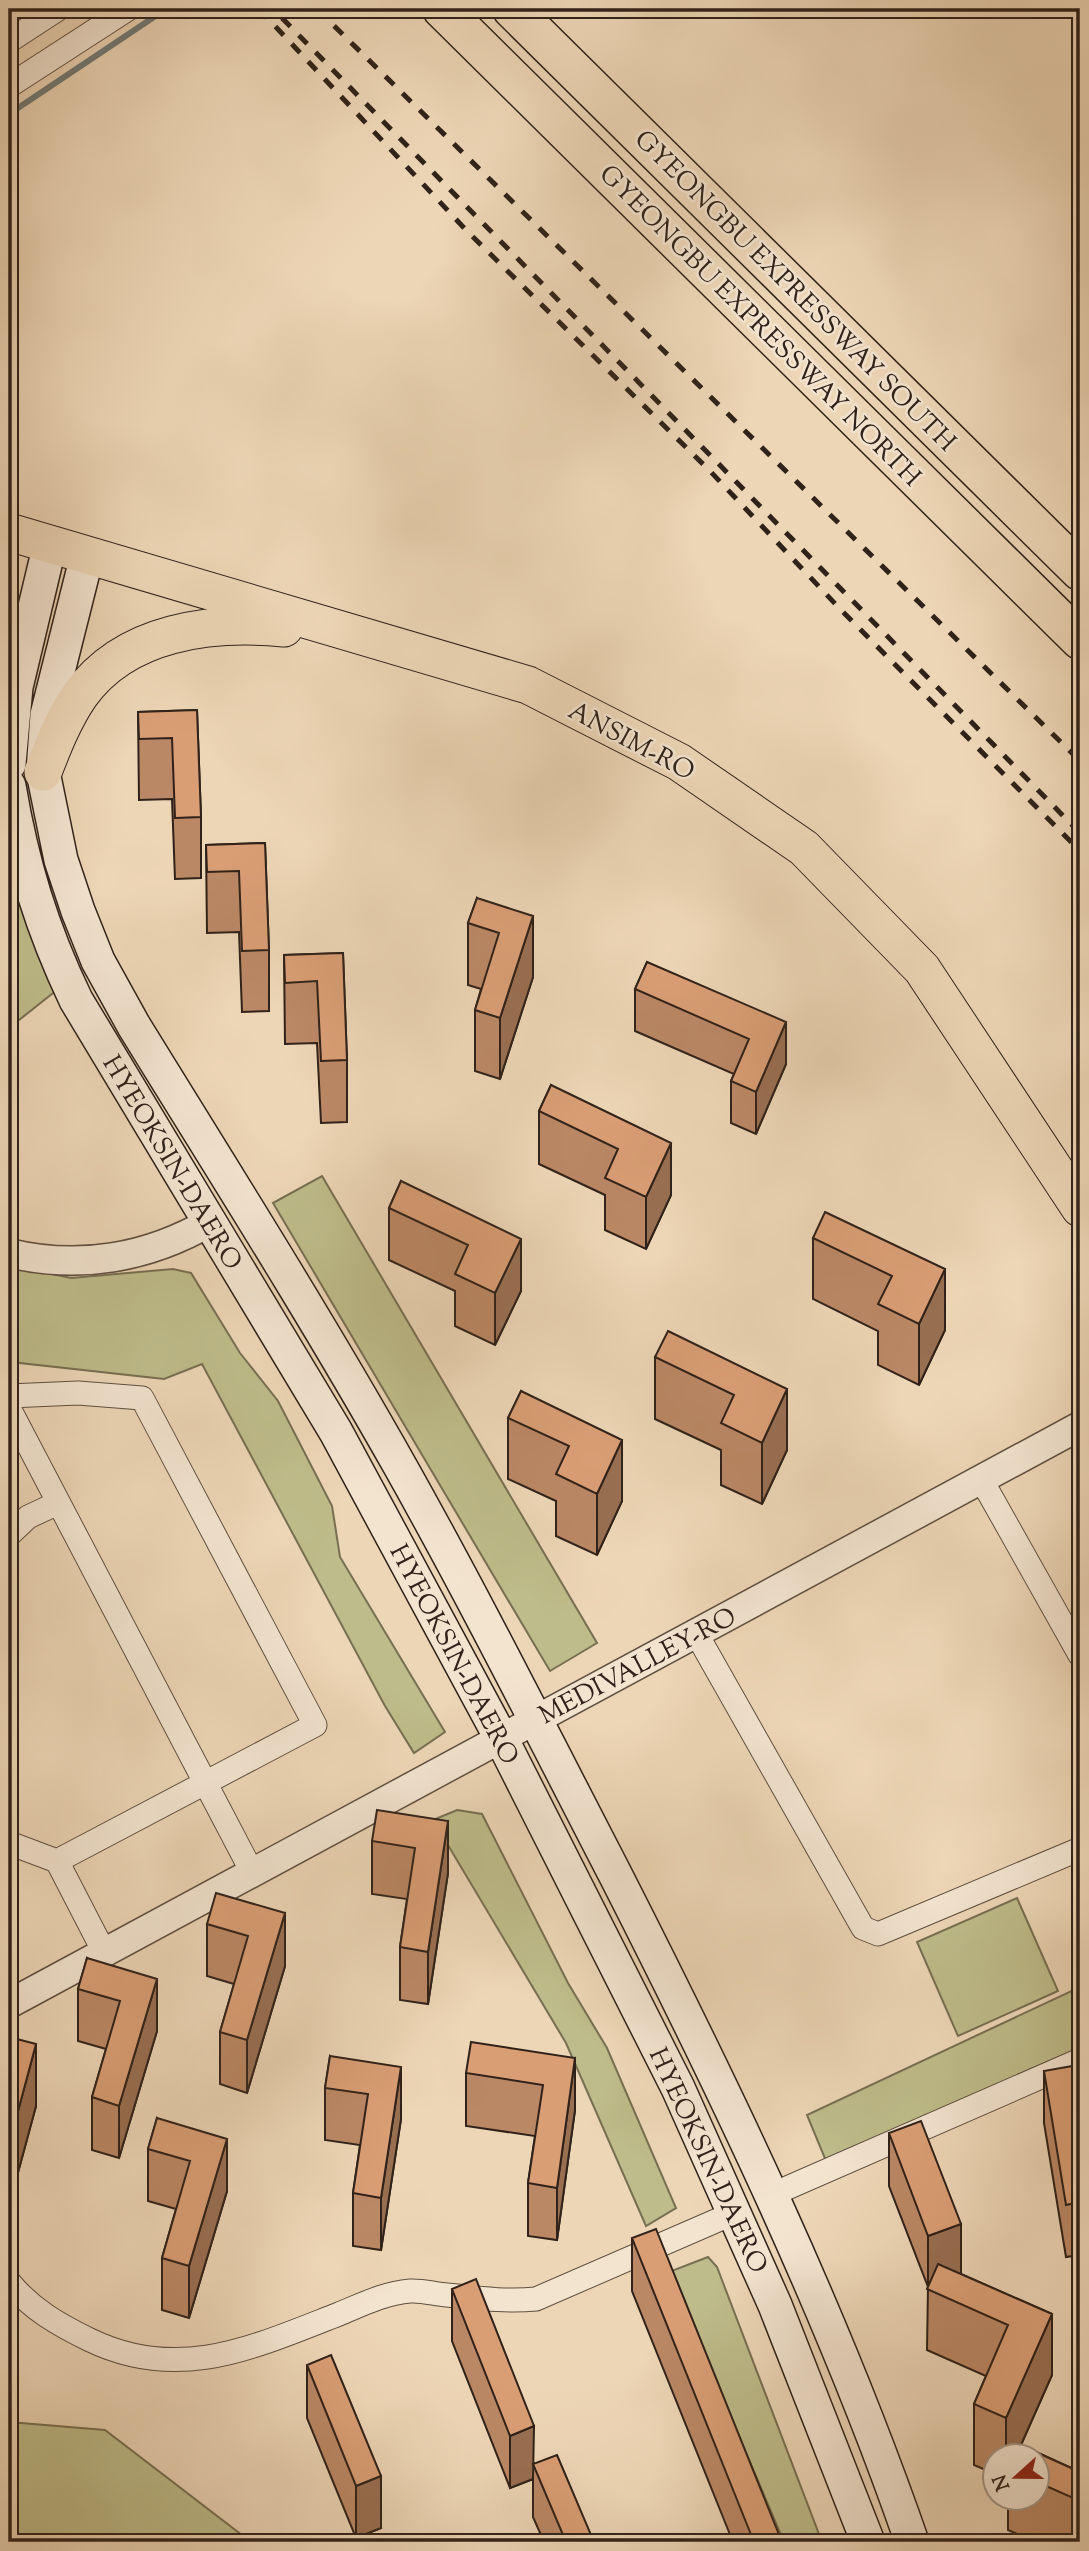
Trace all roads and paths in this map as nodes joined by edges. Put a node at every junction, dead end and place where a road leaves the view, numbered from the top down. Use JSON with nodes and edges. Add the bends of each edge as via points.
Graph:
{"nodes":[{"id":1,"x":58,"y":9,"type":"edge"},
{"id":2,"x":128,"y":9,"type":"edge"},
{"id":3,"x":442,"y":9,"type":"edge"},
{"id":4,"x":512,"y":9,"type":"edge"},
{"id":5,"x":9,"y":41,"type":"edge"},
{"id":6,"x":9,"y":86,"type":"edge"},
{"id":7,"x":9,"y":531,"type":"edge"},
{"id":8,"x":50,"y":544,"type":"junction"},
{"id":9,"x":87,"y":555,"type":"junction"},
{"id":10,"x":1080,"y":571,"type":"edge"},
{"id":11,"x":357,"y":635,"type":"junction"},
{"id":12,"x":1080,"y":640,"type":"edge"},
{"id":13,"x":26,"y":768,"type":"edge"},
{"id":14,"x":9,"y":786,"type":"edge"},
{"id":15,"x":1080,"y":1208,"type":"edge"},
{"id":16,"x":210,"y":1222,"type":"junction"},
{"id":17,"x":9,"y":1253,"type":"edge"},
{"id":18,"x":9,"y":1396,"type":"edge"},
{"id":19,"x":9,"y":1408,"type":"edge"},
{"id":20,"x":1080,"y":1426,"type":"edge"},
{"id":21,"x":981,"y":1479,"type":"junction"},
{"id":22,"x":58,"y":1503,"type":"junction"},
{"id":23,"x":9,"y":1535,"type":"edge"},
{"id":24,"x":696,"y":1633,"type":"junction"},
{"id":25,"x":1080,"y":1655,"type":"edge"},
{"id":26,"x":536,"y":1720,"type":"junction"},
{"id":27,"x":501,"y":1738,"type":"junction"},
{"id":28,"x":206,"y":1785,"type":"junction"},
{"id":29,"x":9,"y":1843,"type":"edge"},
{"id":30,"x":1080,"y":1849,"type":"edge"},
{"id":31,"x":57,"y":1861,"type":"junction"},
{"id":32,"x":253,"y":1872,"type":"junction"},
{"id":33,"x":104,"y":1952,"type":"junction"},
{"id":34,"x":9,"y":2004,"type":"edge"},
{"id":35,"x":1080,"y":2060,"type":"edge"},
{"id":36,"x":771,"y":2195,"type":"junction"},
{"id":37,"x":734,"y":2213,"type":"junction"},
{"id":38,"x":9,"y":2282,"type":"edge"},
{"id":39,"x":868,"y":2542,"type":"edge"},
{"id":40,"x":912,"y":2542,"type":"edge"}],
"edges":[{"from":1,"to":5,"type":"street"},
{"from":2,"to":6,"type":"street"},
{"from":3,"to":12,"type":"highway","name":"GYEONGBU EXPRESSWAY NORTH"},
{"from":4,"to":10,"type":"highway","name":"GYEONGBU EXPRESSWAY SOUTH"},
{"from":7,"to":8,"type":"main road","name":"ANSIM-RO"},
{"from":8,"to":9,"type":"main road","name":"ANSIM-RO"},
{"from":8,"to":13,"type":"main road","via":[[16,687]]},
{"from":9,"to":11,"type":"main road","name":"ANSIM-RO"},
{"from":9,"to":13,"type":"main road","via":[[47,715]]},
{"from":11,"to":13,"type":"main road","via":[[225,626],[148,642],[108,667],[79,696],[53,744]]},
{"from":11,"to":15,"type":"main road","name":"ANSIM-RO","via":[[528,685],[679,762],[804,848],[922,969]]},
{"from":13,"to":26,"type":"main road","via":[[99,961],[400,1465]]},
{"from":14,"to":16,"type":"main road","name":"HYEOKSIN-DAERO","via":[[19,846],[51,949],[76,1000]]},
{"from":16,"to":17,"type":"street","via":[[186,1236],[119,1258],[69,1262]]},
{"from":16,"to":27,"type":"main road","name":"HYEOKSIN-DAERO","via":[[336,1432]]},
{"from":18,"to":28,"type":"street","via":[[78,1393],[142,1398],[315,1725]]},
{"from":19,"to":22,"type":"street"},
{"from":20,"to":21,"type":"street","name":"MEDIVALLEY-RO"},
{"from":21,"to":24,"type":"street","name":"MEDIVALLEY-RO"},
{"from":21,"to":25,"type":"street"},
{"from":22,"to":23,"type":"street","via":[[28,1517]]},
{"from":22,"to":28,"type":"street"},
{"from":24,"to":26,"type":"street","name":"MEDIVALLEY-RO"},
{"from":24,"to":30,"type":"street","via":[[863,1928],[878,1934]]},
{"from":26,"to":27,"type":"street","name":"MEDIVALLEY-RO"},
{"from":26,"to":36,"type":"main road","via":[[699,2040]]},
{"from":27,"to":32,"type":"street","name":"MEDIVALLEY-RO"},
{"from":27,"to":37,"type":"main road","name":"HYEOKSIN-DAERO","via":[[678,2088]]},
{"from":28,"to":31,"type":"street"},
{"from":28,"to":32,"type":"street"},
{"from":29,"to":31,"type":"street"},
{"from":31,"to":33,"type":"street"},
{"from":32,"to":33,"type":"street","name":"MEDIVALLEY-RO"},
{"from":33,"to":34,"type":"street","name":"MEDIVALLEY-RO"},
{"from":35,"to":36,"type":"street"},
{"from":36,"to":40,"type":"main road","via":[[829,2325]]},
{"from":37,"to":38,"type":"street","via":[[536,2299],[509,2302],[410,2291],[225,2356],[190,2361],[152,2360],[110,2350],[59,2325],[22,2298]]},
{"from":37,"to":39,"type":"main road","name":"HYEOKSIN-DAERO"}]}
